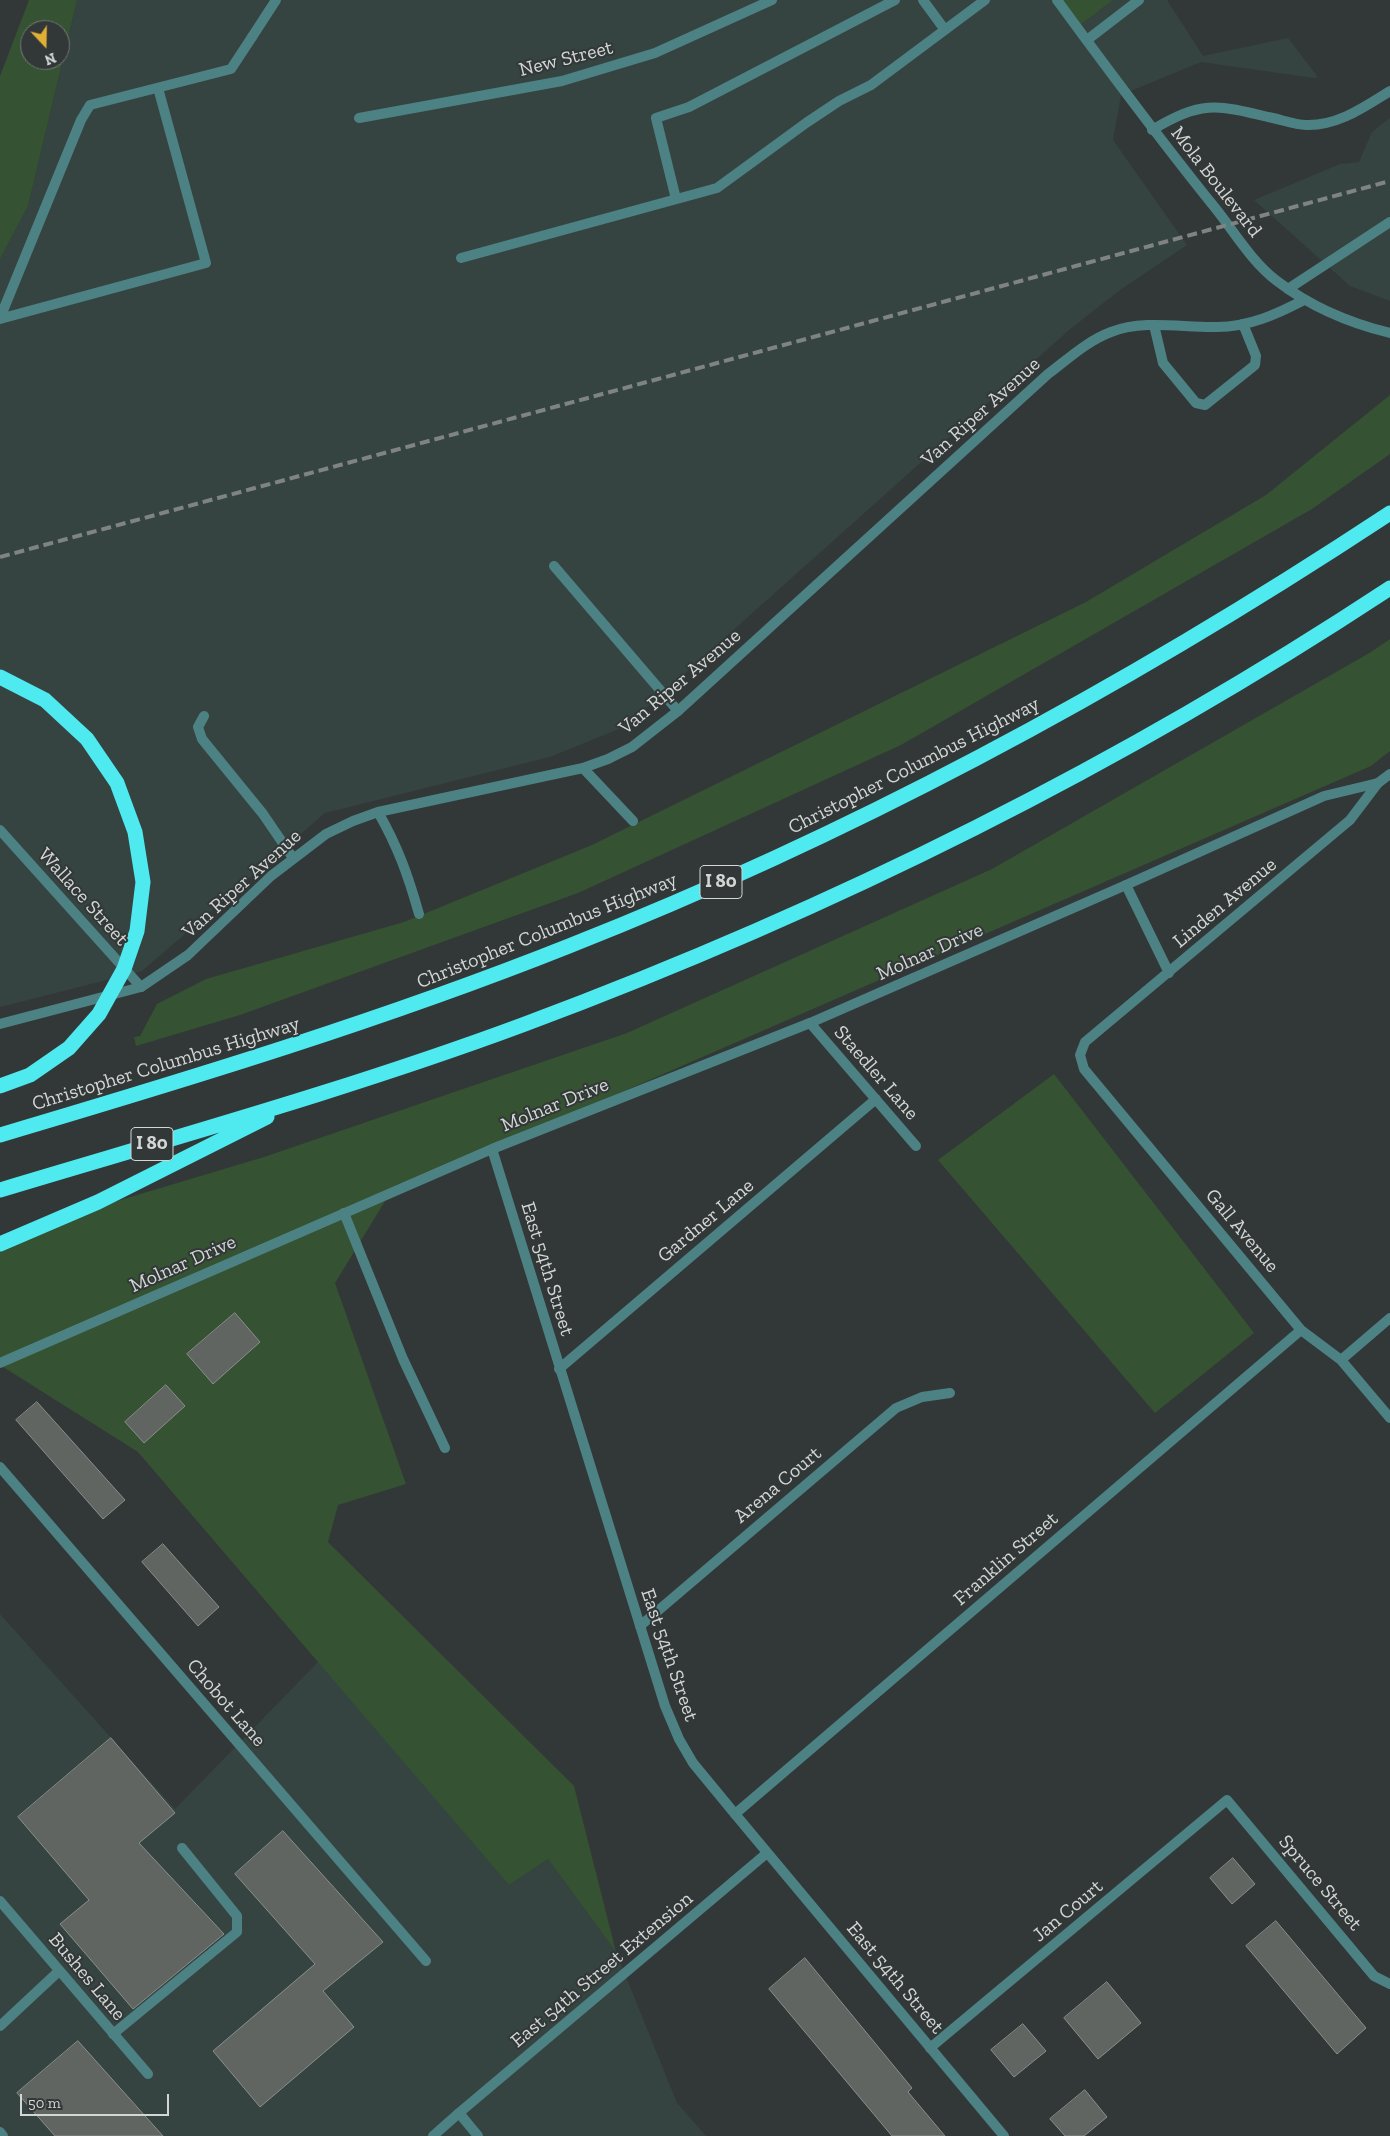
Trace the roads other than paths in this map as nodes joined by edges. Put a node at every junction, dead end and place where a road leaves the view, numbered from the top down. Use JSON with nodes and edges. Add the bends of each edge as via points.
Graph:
{"nodes":[{"id":1,"x":276,"y":0,"type":"edge"},
{"id":2,"x":772,"y":0,"type":"edge"},
{"id":3,"x":895,"y":0,"type":"edge"},
{"id":4,"x":923,"y":0,"type":"edge"},
{"id":5,"x":985,"y":0,"type":"edge"},
{"id":6,"x":1057,"y":0,"type":"edge"},
{"id":7,"x":1138,"y":0,"type":"edge"},
{"id":8,"x":945,"y":30,"type":"junction"},
{"id":9,"x":1087,"y":40,"type":"junction"},
{"id":10,"x":158,"y":88,"type":"junction"},
{"id":11,"x":1390,"y":91,"type":"edge"},
{"id":12,"x":358,"y":118,"type":"dead end"},
{"id":13,"x":1152,"y":130,"type":"junction"},
{"id":14,"x":676,"y":199,"type":"junction"},
{"id":15,"x":1390,"y":222,"type":"edge"},
{"id":16,"x":461,"y":258,"type":"dead end"},
{"id":17,"x":1288,"y":289,"type":"junction"},
{"id":18,"x":1304,"y":300,"type":"junction"},
{"id":19,"x":0,"y":319,"type":"edge"},
{"id":20,"x":1243,"y":324,"type":"junction"},
{"id":21,"x":1154,"y":325,"type":"junction"},
{"id":22,"x":1390,"y":333,"type":"edge"},
{"id":23,"x":1390,"y":513,"type":"edge"},
{"id":24,"x":554,"y":566,"type":"dead end"},
{"id":25,"x":1390,"y":588,"type":"edge"},
{"id":26,"x":0,"y":677,"type":"edge"},
{"id":27,"x":678,"y":710,"type":"junction"},
{"id":28,"x":204,"y":716,"type":"dead end"},
{"id":29,"x":583,"y":768,"type":"junction"},
{"id":30,"x":1390,"y":774,"type":"edge"},
{"id":31,"x":1378,"y":783,"type":"junction"},
{"id":32,"x":378,"y":812,"type":"junction"},
{"id":33,"x":633,"y":821,"type":"dead end"},
{"id":34,"x":0,"y":830,"type":"edge"},
{"id":35,"x":293,"y":858,"type":"junction"},
{"id":36,"x":1126,"y":885,"type":"junction"},
{"id":37,"x":419,"y":914,"type":"dead end"},
{"id":38,"x":1169,"y":973,"type":"junction"},
{"id":39,"x":140,"y":987,"type":"junction"},
{"id":40,"x":810,"y":1023,"type":"junction"},
{"id":41,"x":0,"y":1024,"type":"edge"},
{"id":42,"x":1080,"y":1055,"type":"joint"},
{"id":43,"x":0,"y":1086,"type":"edge"},
{"id":44,"x":304,"y":1098,"type":"junction"},
{"id":45,"x":876,"y":1099,"type":"junction"},
{"id":46,"x":0,"y":1135,"type":"edge"},
{"id":47,"x":916,"y":1146,"type":"dead end"},
{"id":48,"x":492,"y":1149,"type":"junction"},
{"id":49,"x":0,"y":1190,"type":"edge"},
{"id":50,"x":344,"y":1213,"type":"junction"},
{"id":51,"x":0,"y":1244,"type":"edge"},
{"id":52,"x":1390,"y":1318,"type":"edge"},
{"id":53,"x":1301,"y":1330,"type":"junction"},
{"id":54,"x":1340,"y":1360,"type":"junction"},
{"id":55,"x":0,"y":1363,"type":"edge"},
{"id":56,"x":559,"y":1370,"type":"junction"},
{"id":57,"x":950,"y":1394,"type":"dead end"},
{"id":58,"x":1390,"y":1418,"type":"edge"},
{"id":59,"x":444,"y":1448,"type":"dead end"},
{"id":60,"x":0,"y":1467,"type":"edge"},
{"id":61,"x":640,"y":1626,"type":"junction"},
{"id":62,"x":1227,"y":1800,"type":"joint"},
{"id":63,"x":735,"y":1814,"type":"junction"},
{"id":64,"x":182,"y":1848,"type":"dead end"},
{"id":65,"x":767,"y":1853,"type":"junction"},
{"id":66,"x":0,"y":1901,"type":"edge"},
{"id":67,"x":426,"y":1962,"type":"dead end"},
{"id":68,"x":59,"y":1971,"type":"junction"},
{"id":69,"x":1390,"y":1984,"type":"edge"},
{"id":70,"x":0,"y":2026,"type":"edge"},
{"id":71,"x":113,"y":2034,"type":"junction"},
{"id":72,"x":930,"y":2048,"type":"junction"},
{"id":73,"x":148,"y":2074,"type":"dead end"},
{"id":74,"x":459,"y":2113,"type":"junction"},
{"id":75,"x":0,"y":2132,"type":"edge"},
{"id":76,"x":2,"y":2136,"type":"edge"},
{"id":77,"x":433,"y":2136,"type":"edge"},
{"id":78,"x":478,"y":2136,"type":"edge"},
{"id":79,"x":1004,"y":2136,"type":"edge"}],
"edges":[{"from":1,"to":10,"type":"street","via":[[231,68]]},
{"from":2,"to":12,"type":"street","name":"New Street","via":[[655,52],[562,81]]},
{"from":3,"to":14,"type":"street","via":[[689,107],[656,118]]},
{"from":4,"to":8,"type":"street"},
{"from":5,"to":8,"type":"street"},
{"from":6,"to":9,"type":"street","name":"Mola Boulevard"},
{"from":7,"to":9,"type":"street"},
{"from":8,"to":14,"type":"street","via":[[871,85],[806,123],[717,188]]},
{"from":9,"to":13,"type":"street","name":"Mola Boulevard"},
{"from":10,"to":19,"type":"street","via":[[90,106],[81,120]]},
{"from":10,"to":19,"type":"street","via":[[206,263]]},
{"from":11,"to":13,"type":"street","via":[[1335,121],[1305,125],[1230,107],[1210,106],[1190,110]]},
{"from":13,"to":17,"type":"street","name":"Mola Boulevard","via":[[1255,262]]},
{"from":14,"to":16,"type":"street"},
{"from":15,"to":17,"type":"street"},
{"from":17,"to":18,"type":"street","name":"Mola Boulevard"},
{"from":18,"to":20,"type":"street","name":"Van Riper Avenue","via":[[1278,313]]},
{"from":18,"to":22,"type":"street","name":"Mola Boulevard","via":[[1334,315]]},
{"from":20,"to":21,"type":"street","name":"Van Riper Avenue","via":[[1219,327]]},
{"from":20,"to":21,"type":"street","via":[[1256,356],[1255,365],[1205,405],[1196,403],[1163,363]]},
{"from":21,"to":27,"type":"street","name":"Van Riper Avenue","via":[[1112,331],[1087,344],[1048,374]]},
{"from":23,"to":46,"type":"highway","name":"Christopher Columbus Highway","number":"I 80","via":[[1215,625],[1028,732],[844,825],[705,890],[556,951],[388,1014],[218,1070]]},
{"from":24,"to":27,"type":"street"},
{"from":25,"to":44,"type":"highway","number":"I 80","via":[[1161,728],[1025,802],[885,872],[596,997],[449,1051]]},
{"from":26,"to":43,"type":"highway","via":[[45,700],[87,739],[117,783],[136,832],[143,882],[137,932],[124,969],[99,1014],[69,1048],[30,1075]]},
{"from":27,"to":29,"type":"street","name":"Van Riper Avenue","via":[[632,747]]},
{"from":28,"to":35,"type":"street","via":[[198,727],[202,739],[263,814]]},
{"from":29,"to":32,"type":"street","name":"Van Riper Avenue"},
{"from":29,"to":33,"type":"street"},
{"from":30,"to":31,"type":"street","name":"Linden Avenue"},
{"from":31,"to":36,"type":"street","name":"Molnar Drive","via":[[1324,796]]},
{"from":31,"to":38,"type":"street","name":"Linden Avenue","via":[[1350,820]]},
{"from":32,"to":35,"type":"street","name":"Van Riper Avenue","via":[[326,834]]},
{"from":32,"to":37,"type":"street","via":[[396,842]]},
{"from":34,"to":39,"type":"street","name":"Wallace Street"},
{"from":35,"to":39,"type":"street","name":"Van Riper Avenue","via":[[188,955]]},
{"from":36,"to":38,"type":"street"},
{"from":36,"to":40,"type":"street","name":"Molnar Drive"},
{"from":38,"to":42,"type":"street","name":"Linden Avenue","via":[[1085,1042]]},
{"from":39,"to":41,"type":"street","name":"Van Riper Avenue"},
{"from":40,"to":45,"type":"street","name":"Staedler Lane"},
{"from":40,"to":48,"type":"street","name":"Molnar Drive"},
{"from":42,"to":53,"type":"street","name":"Gall Avenue","via":[[1084,1069]]},
{"from":44,"to":49,"type":"highway","number":"I 80"},
{"from":44,"to":51,"type":"highway","via":[[98,1202]]},
{"from":45,"to":47,"type":"street","name":"Staedler Lane"},
{"from":45,"to":56,"type":"street","name":"Gardner Lane"},
{"from":48,"to":50,"type":"street","name":"Molnar Drive"},
{"from":48,"to":56,"type":"street","name":"East 54th Street"},
{"from":50,"to":55,"type":"street","name":"Molnar Drive"},
{"from":50,"to":59,"type":"street","via":[[403,1359]]},
{"from":52,"to":54,"type":"street"},
{"from":53,"to":54,"type":"street","name":"Gall Avenue"},
{"from":53,"to":63,"type":"street","name":"Franklin Street"},
{"from":54,"to":58,"type":"street","name":"Gall Avenue"},
{"from":56,"to":61,"type":"street","name":"East 54th Street"},
{"from":57,"to":61,"type":"street","name":"Arena Court","via":[[922,1397],[896,1408]]},
{"from":60,"to":67,"type":"street","name":"Chobot Lane"},
{"from":61,"to":63,"type":"street","name":"East 54th Street","via":[[679,1739],[693,1763]]},
{"from":62,"to":69,"type":"street","name":"Spruce Street","via":[[1374,1976]]},
{"from":62,"to":72,"type":"street","name":"Jan Court"},
{"from":63,"to":65,"type":"street","name":"East 54th Street"},
{"from":64,"to":71,"type":"street","via":[[237,1916],[236,1932]]},
{"from":65,"to":72,"type":"street","name":"East 54th Street"},
{"from":65,"to":74,"type":"street","name":"East 54th Street Extension"},
{"from":66,"to":68,"type":"street","name":"Bushes Lane"},
{"from":68,"to":70,"type":"street"},
{"from":68,"to":71,"type":"street","name":"Bushes Lane"},
{"from":71,"to":73,"type":"street","name":"Bushes Lane"},
{"from":72,"to":79,"type":"street","name":"East 54th Street"},
{"from":74,"to":77,"type":"street","name":"East 54th Street Extension"},
{"from":74,"to":78,"type":"street"},
{"from":75,"to":76,"type":"street"}]}
